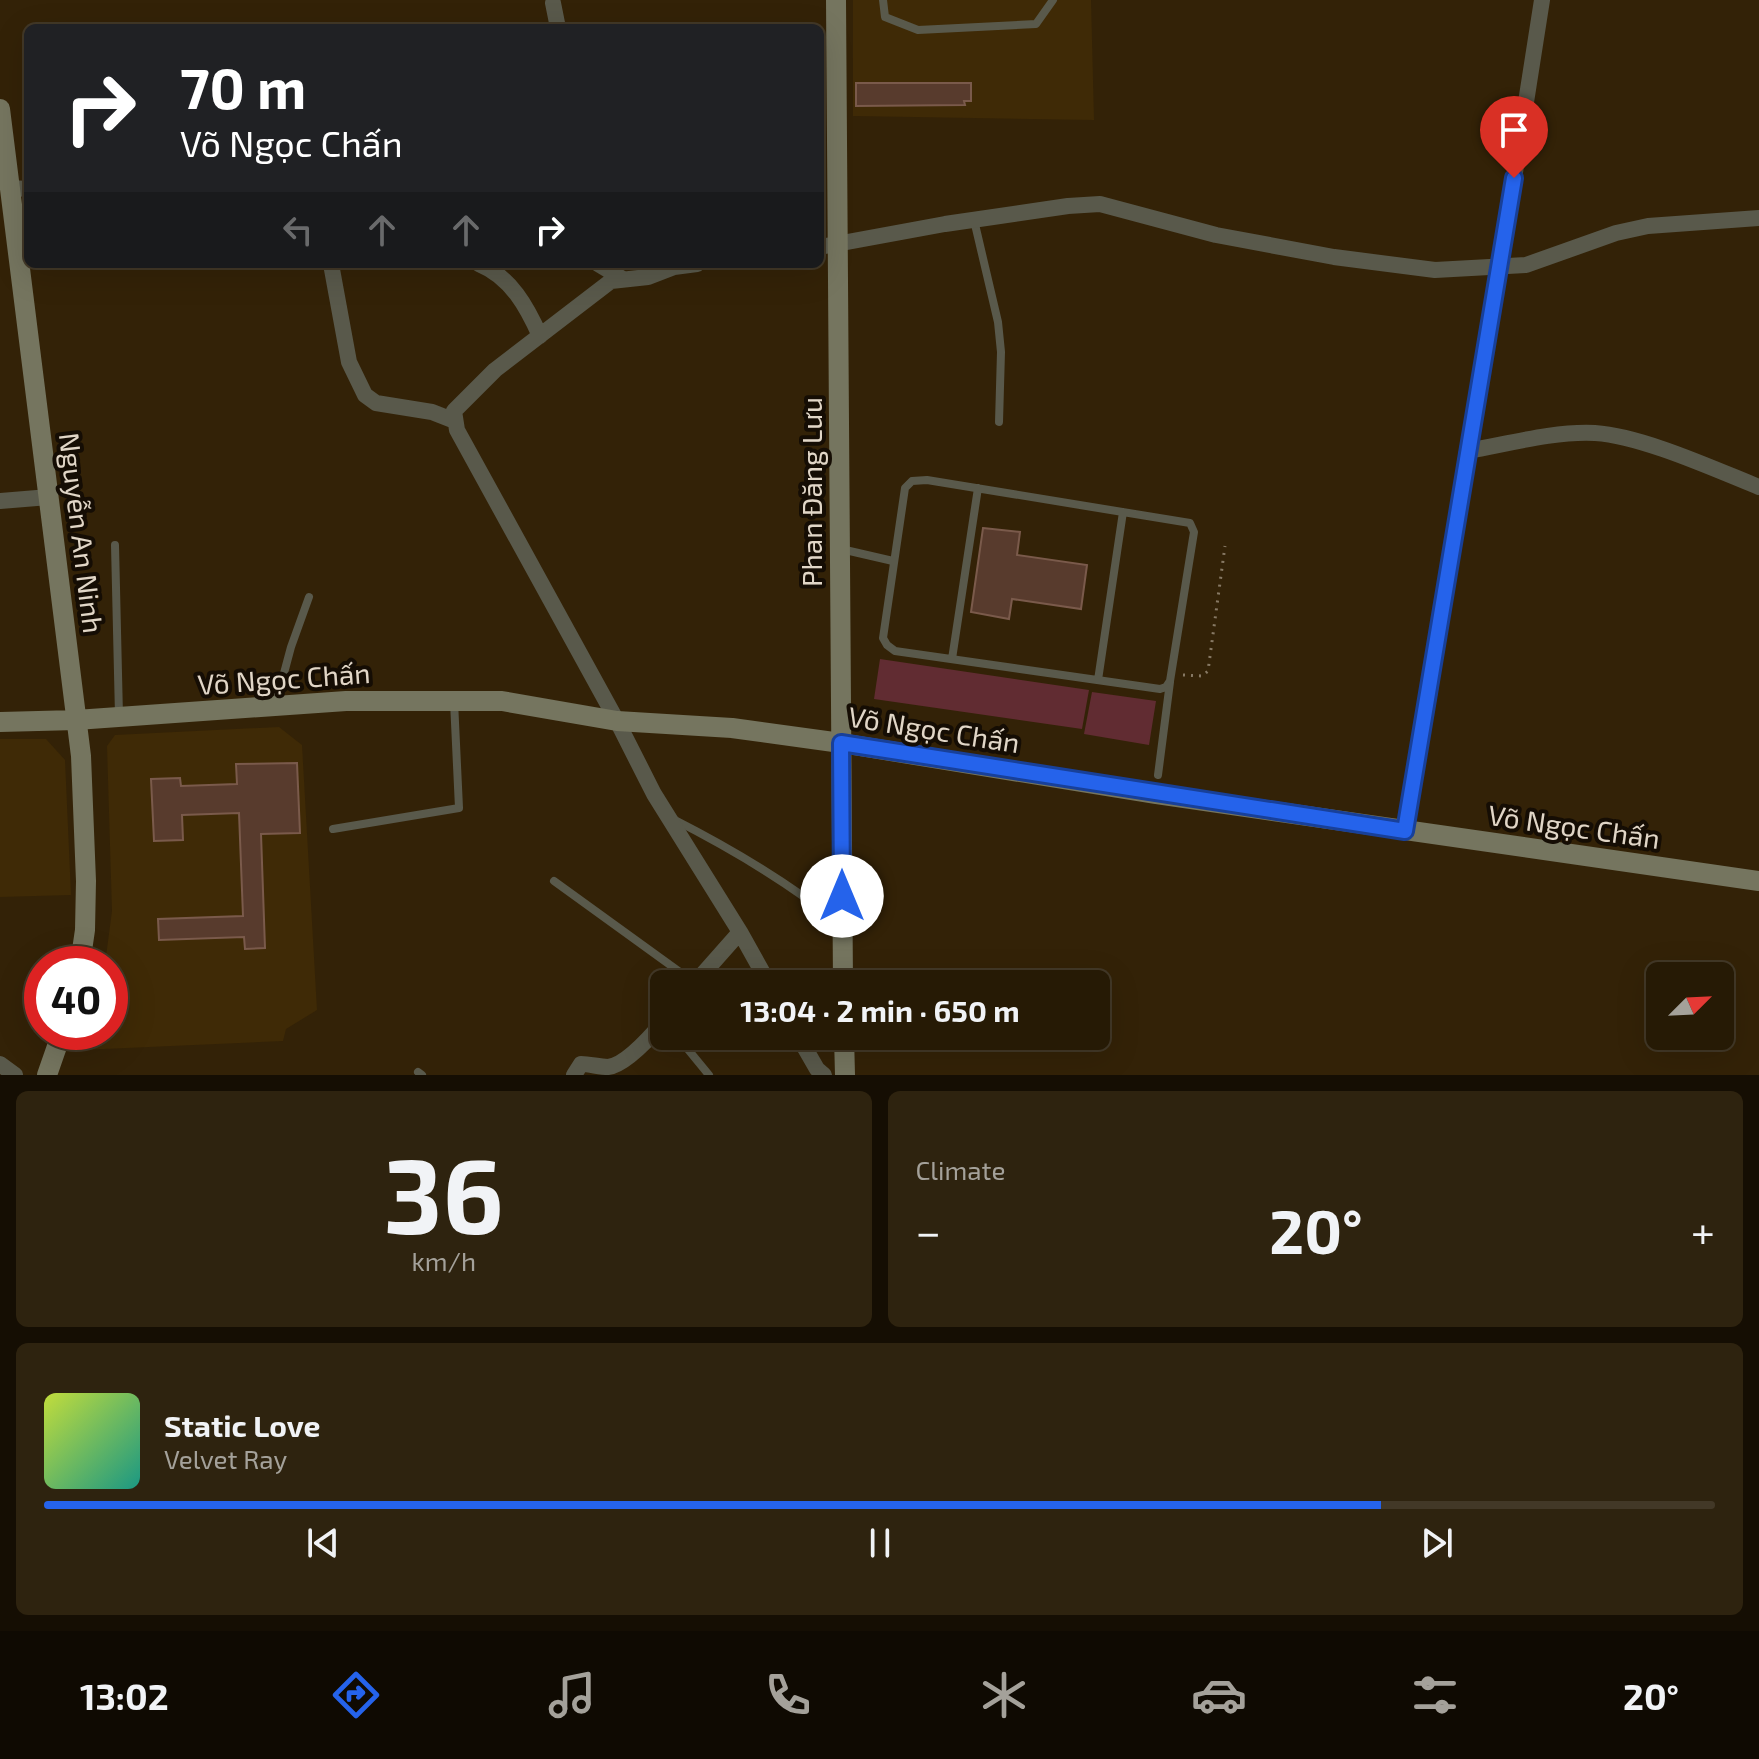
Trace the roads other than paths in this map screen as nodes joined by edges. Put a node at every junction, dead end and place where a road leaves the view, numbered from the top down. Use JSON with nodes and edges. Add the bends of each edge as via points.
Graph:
{"nodes":[{"id":1,"x":836,"y":0,"type":"edge"},
{"id":2,"x":883,"y":0,"type":"edge"},
{"id":3,"x":1053,"y":0,"type":"edge"},
{"id":4,"x":1542,"y":0,"type":"edge"},
{"id":5,"x":553,"y":3,"type":"dead end"},
{"id":6,"x":557,"y":24,"type":"edge"},
{"id":7,"x":0,"y":109,"type":"edge"},
{"id":8,"x":19,"y":189,"type":"edge"},
{"id":9,"x":1759,"y":218,"type":"edge"},
{"id":10,"x":974,"y":220,"type":"junction"},
{"id":11,"x":24,"y":240,"type":"edge"},
{"id":12,"x":829,"y":246,"type":"edge"},
{"id":13,"x":27,"y":268,"type":"edge"},
{"id":14,"x":332,"y":268,"type":"edge"},
{"id":15,"x":486,"y":268,"type":"edge"},
{"id":16,"x":605,"y":268,"type":"edge"},
{"id":17,"x":671,"y":268,"type":"edge"},
{"id":18,"x":1500,"y":268,"type":"junction"},
{"id":19,"x":623,"y":279,"type":"junction"},
{"id":20,"x":540,"y":336,"type":"junction"},
{"id":21,"x":455,"y":421,"type":"junction"},
{"id":22,"x":999,"y":422,"type":"dead end"},
{"id":23,"x":1467,"y":451,"type":"junction"},
{"id":24,"x":1759,"y":487,"type":"edge"},
{"id":25,"x":978,"y":488,"type":"junction"},
{"id":26,"x":49,"y":497,"type":"junction"},
{"id":27,"x":0,"y":501,"type":"edge"},
{"id":28,"x":1123,"y":512,"type":"junction"},
{"id":29,"x":115,"y":545,"type":"dead end"},
{"id":30,"x":840,"y":549,"type":"junction"},
{"id":31,"x":893,"y":561,"type":"junction"},
{"id":32,"x":309,"y":597,"type":"dead end"},
{"id":33,"x":952,"y":659,"type":"junction"},
{"id":34,"x":1171,"y":677,"type":"junction"},
{"id":35,"x":1098,"y":680,"type":"junction"},
{"id":36,"x":454,"y":700,"type":"junction"},
{"id":37,"x":276,"y":705,"type":"junction"},
{"id":38,"x":119,"y":717,"type":"junction"},
{"id":39,"x":76,"y":720,"type":"junction"},
{"id":40,"x":617,"y":721,"type":"junction"},
{"id":41,"x":0,"y":722,"type":"edge"},
{"id":42,"x":841,"y":743,"type":"junction"},
{"id":43,"x":1158,"y":775,"type":"dead end"},
{"id":44,"x":668,"y":817,"type":"junction"},
{"id":45,"x":333,"y":829,"type":"dead end"},
{"id":46,"x":1405,"y":831,"type":"junction"},
{"id":47,"x":554,"y":881,"type":"dead end"},
{"id":48,"x":1759,"y":881,"type":"edge"},
{"id":49,"x":843,"y":927,"type":"junction"},
{"id":50,"x":740,"y":932,"type":"junction"},
{"id":51,"x":83,"y":946,"type":"edge"},
{"id":52,"x":676,"y":970,"type":"edge"},
{"id":53,"x":707,"y":970,"type":"edge"},
{"id":54,"x":761,"y":970,"type":"edge"},
{"id":55,"x":843,"y":970,"type":"edge"},
{"id":56,"x":650,"y":1036,"type":"edge"},
{"id":57,"x":56,"y":1050,"type":"edge"},
{"id":58,"x":688,"y":1050,"type":"edge"},
{"id":59,"x":806,"y":1050,"type":"edge"},
{"id":60,"x":844,"y":1050,"type":"edge"},
{"id":61,"x":0,"y":1064,"type":"edge"},
{"id":62,"x":613,"y":1071,"type":"edge"},
{"id":63,"x":15,"y":1075,"type":"edge"},
{"id":64,"x":47,"y":1075,"type":"edge"},
{"id":65,"x":574,"y":1075,"type":"edge"},
{"id":66,"x":709,"y":1075,"type":"edge"},
{"id":67,"x":824,"y":1075,"type":"edge"},
{"id":68,"x":845,"y":1075,"type":"edge"}],
"edges":[{"from":1,"to":12,"type":"street","name":"Phan Đăng Lưu"},
{"from":2,"to":3,"type":"lane","via":[[885,17],[918,30],[1036,24]]},
{"from":4,"to":18,"type":"street"},
{"from":5,"to":6,"type":"street"},
{"from":7,"to":8,"type":"street","name":"Nguyễn An Ninh"},
{"from":8,"to":11,"type":"street","name":"Nguyễn An Ninh"},
{"from":9,"to":18,"type":"street","via":[[1648,226],[1534,263]]},
{"from":10,"to":12,"type":"street"},
{"from":10,"to":18,"type":"street","via":[[1100,204],[1216,235],[1334,257],[1435,270]]},
{"from":10,"to":22,"type":"lane","via":[[998,322]]},
{"from":12,"to":30,"type":"street","name":"Phan Đăng Lưu"},
{"from":13,"to":26,"type":"street","name":"Nguyễn An Ninh"},
{"from":14,"to":21,"type":"street","via":[[349,362],[365,395],[376,403]]},
{"from":15,"to":20,"type":"street","via":[[520,297]]},
{"from":16,"to":19,"type":"street"},
{"from":17,"to":19,"type":"street"},
{"from":18,"to":23,"type":"street"},
{"from":19,"to":20,"type":"street","via":[[611,281]]},
{"from":20,"to":21,"type":"street","via":[[454,411]]},
{"from":21,"to":40,"type":"street"},
{"from":23,"to":24,"type":"street","via":[[1596,433],[1623,437]]},
{"from":23,"to":46,"type":"street"},
{"from":25,"to":28,"type":"lane"},
{"from":25,"to":31,"type":"lane","via":[[912,481],[905,488]]},
{"from":25,"to":33,"type":"lane"},
{"from":26,"to":27,"type":"street"},
{"from":26,"to":39,"type":"street","name":"Nguyễn An Ninh"},
{"from":28,"to":34,"type":"lane","via":[[1190,523],[1194,532]]},
{"from":28,"to":35,"type":"lane"},
{"from":29,"to":38,"type":"lane"},
{"from":30,"to":31,"type":"lane"},
{"from":30,"to":42,"type":"street","name":"Phan Đăng Lưu"},
{"from":31,"to":33,"type":"lane","via":[[883,638],[887,645],[895,651]]},
{"from":32,"to":37,"type":"lane"},
{"from":33,"to":35,"type":"lane"},
{"from":34,"to":35,"type":"lane","via":[[1160,689]]},
{"from":34,"to":43,"type":"lane"},
{"from":36,"to":37,"type":"street","name":"Võ Ngọc Chấn"},
{"from":36,"to":40,"type":"street","name":"Võ Ngọc Chấn","via":[[502,701]]},
{"from":36,"to":45,"type":"lane","via":[[459,808]]},
{"from":37,"to":38,"type":"street","name":"Võ Ngọc Chấn"},
{"from":38,"to":39,"type":"street","name":"Võ Ngọc Chấn"},
{"from":39,"to":41,"type":"street","name":"Võ Ngọc Chấn"},
{"from":39,"to":51,"type":"street","name":"Nguyễn An Ninh","via":[[86,881]]},
{"from":40,"to":42,"type":"street","name":"Võ Ngọc Chấn","via":[[732,728]]},
{"from":40,"to":44,"type":"street"},
{"from":42,"to":46,"type":"street","name":"Võ Ngọc Chấn"},
{"from":42,"to":49,"type":"street","name":"Phan Đăng Lưu"},
{"from":44,"to":49,"type":"lane","via":[[731,848]]},
{"from":44,"to":50,"type":"street"},
{"from":46,"to":48,"type":"street","name":"Võ Ngọc Chấn"},
{"from":47,"to":52,"type":"lane"},
{"from":49,"to":55,"type":"street","name":"Phan Đăng Lưu"},
{"from":50,"to":53,"type":"street"},
{"from":50,"to":54,"type":"street"},
{"from":56,"to":62,"type":"street"},
{"from":57,"to":64,"type":"street"},
{"from":58,"to":66,"type":"lane"},
{"from":59,"to":67,"type":"street"},
{"from":60,"to":68,"type":"street"},
{"from":61,"to":63,"type":"street"},
{"from":62,"to":65,"type":"street","via":[[581,1064]]}]}
